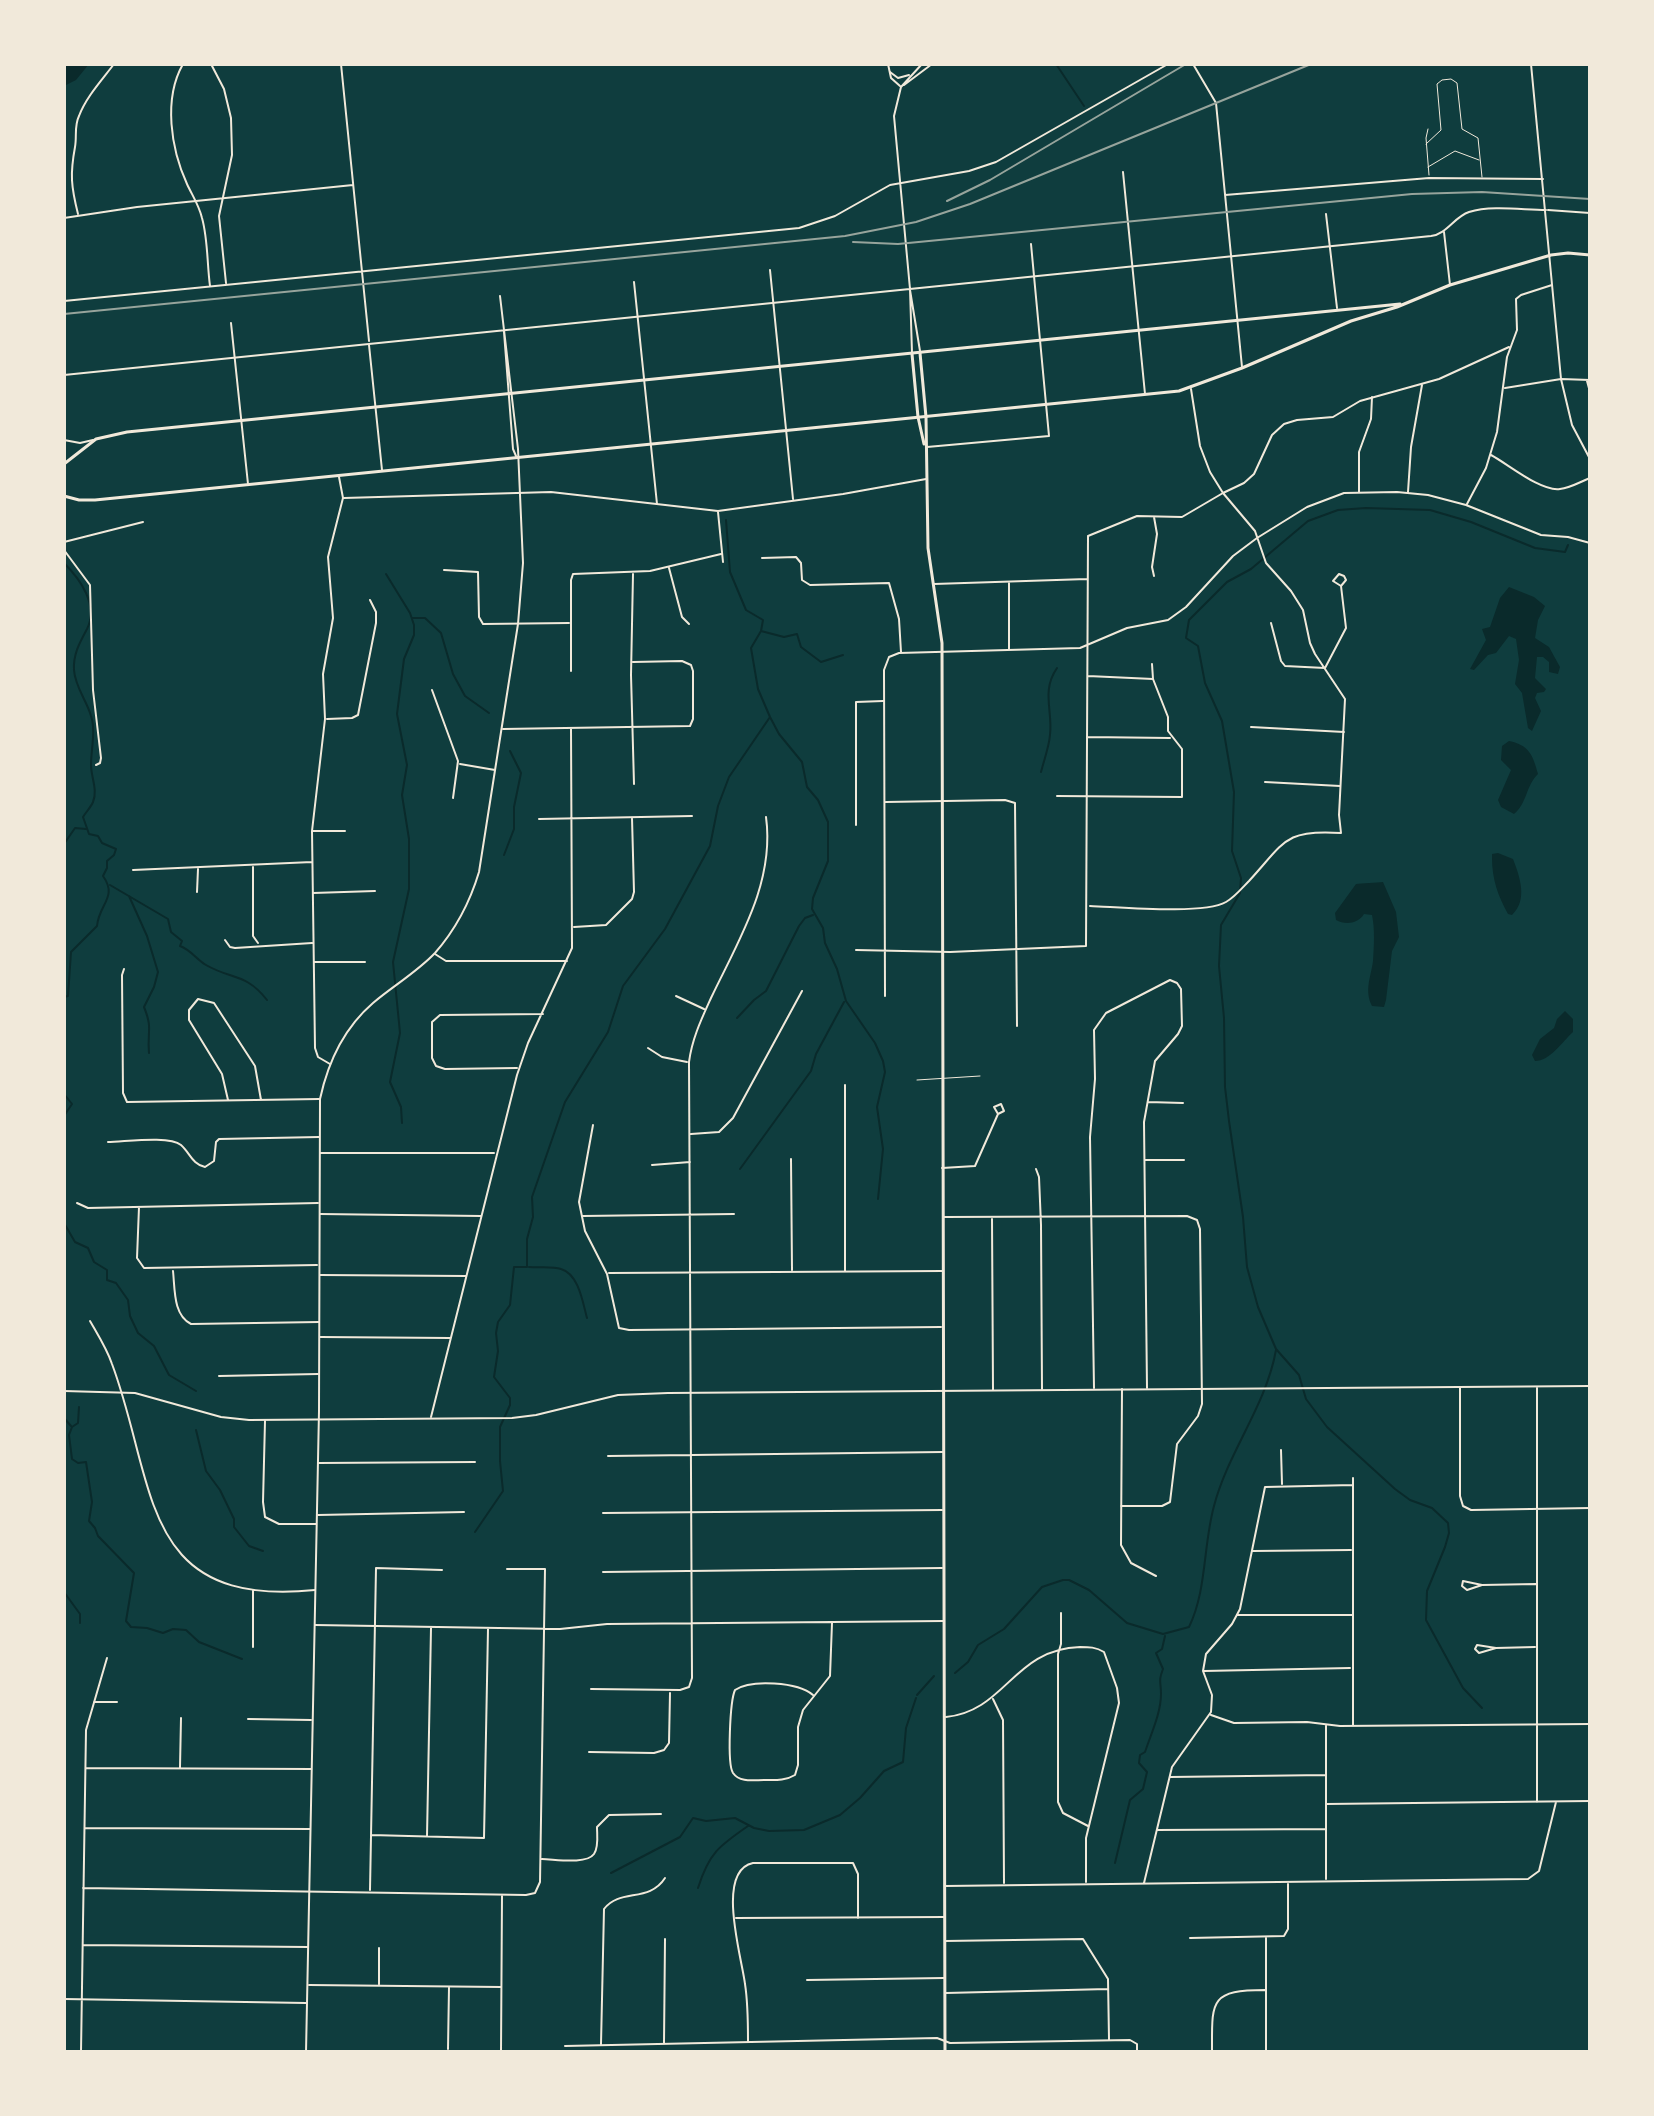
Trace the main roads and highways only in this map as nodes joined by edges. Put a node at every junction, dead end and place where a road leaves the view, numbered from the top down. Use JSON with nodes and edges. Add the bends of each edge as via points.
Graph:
{"nodes":[{"id":1,"x":1590,"y":255,"type":"edge"},
{"id":2,"x":1401,"y":304,"type":"junction"},
{"id":3,"x":920,"y":353,"type":"junction"},
{"id":4,"x":912,"y":354,"type":"junction"},
{"id":5,"x":918,"y":417,"type":"junction"},
{"id":6,"x":926,"y":417,"type":"junction"},
{"id":7,"x":925,"y":447,"type":"junction"},
{"id":8,"x":64,"y":464,"type":"edge"},
{"id":9,"x":64,"y":496,"type":"edge"},
{"id":10,"x":945,"y":2052,"type":"edge"}],
"edges":[{"from":1,"to":2,"type":"main road","via":[[1551,255]]},
{"from":2,"to":3,"type":"main road"},
{"from":2,"to":6,"type":"main road","via":[[1191,389]]},
{"from":3,"to":4,"type":"main road"},
{"from":3,"to":6,"type":"main road"},
{"from":4,"to":5,"type":"main road"},
{"from":4,"to":8,"type":"main road","via":[[127,432],[96,439]]},
{"from":5,"to":6,"type":"main road"},
{"from":5,"to":7,"type":"main road"},
{"from":5,"to":9,"type":"main road","via":[[95,500]]},
{"from":6,"to":7,"type":"main road"},
{"from":7,"to":10,"type":"main road","via":[[928,548],[942,652]]}]}
